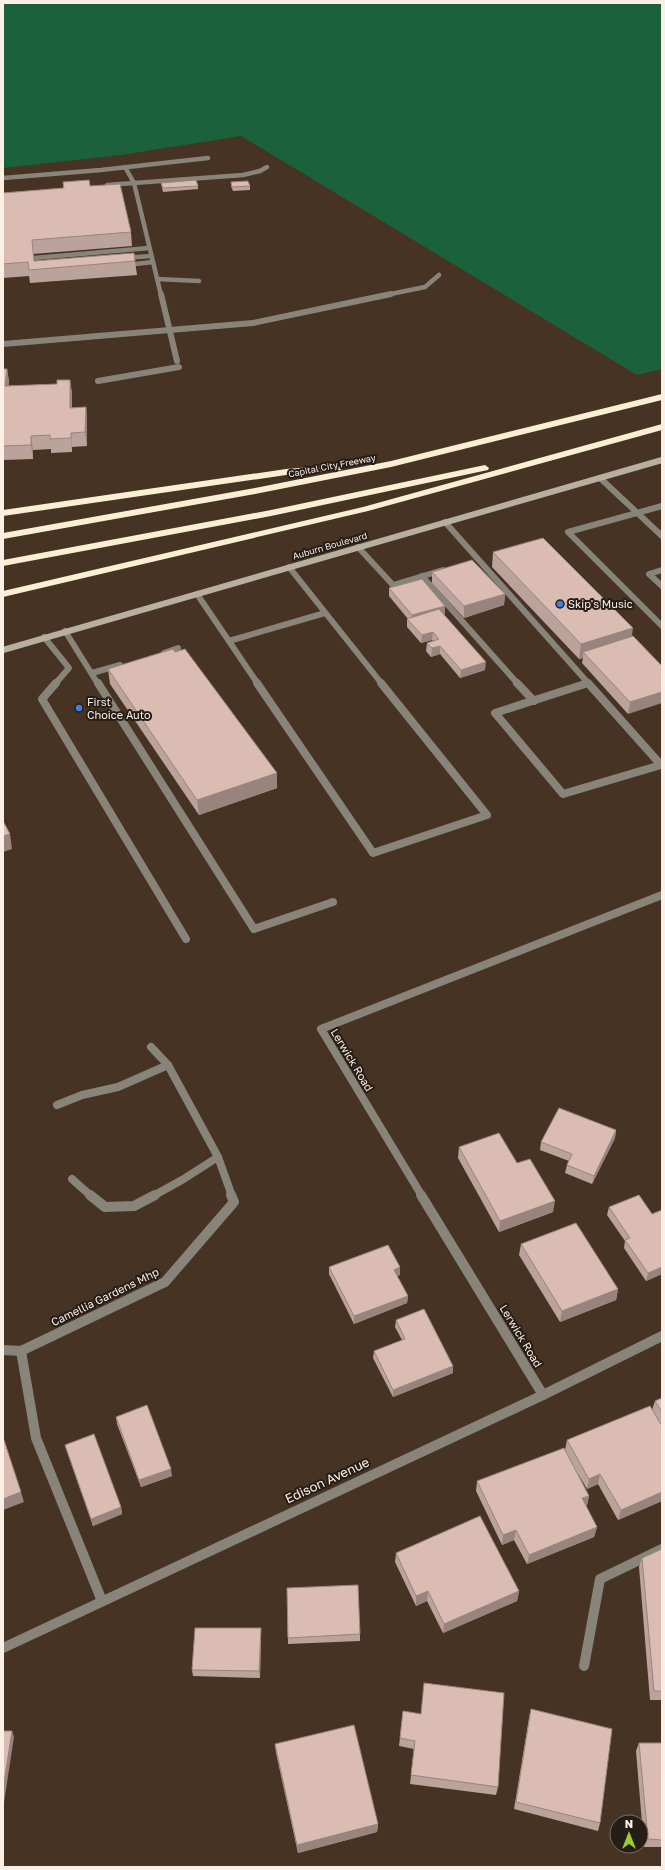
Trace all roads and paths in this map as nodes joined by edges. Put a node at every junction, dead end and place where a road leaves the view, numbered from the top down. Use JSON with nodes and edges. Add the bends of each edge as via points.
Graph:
{"nodes":[{"id":1,"x":208,"y":158,"type":"dead end"},
{"id":2,"x":267,"y":166,"type":"dead end"},
{"id":3,"x":124,"y":167,"type":"junction"},
{"id":4,"x":101,"y":170,"type":"junction"},
{"id":5,"x":3,"y":172,"type":"edge"},
{"id":6,"x":3,"y":178,"type":"edge"},
{"id":7,"x":134,"y":183,"type":"junction"},
{"id":8,"x":102,"y":186,"type":"edge"},
{"id":9,"x":150,"y":252,"type":"junction"},
{"id":10,"x":120,"y":259,"type":"edge"},
{"id":11,"x":34,"y":260,"type":"edge"},
{"id":12,"x":153,"y":262,"type":"junction"},
{"id":13,"x":122,"y":265,"type":"edge"},
{"id":14,"x":439,"y":275,"type":"dead end"},
{"id":15,"x":157,"y":279,"type":"junction"},
{"id":16,"x":199,"y":281,"type":"dead end"},
{"id":17,"x":170,"y":330,"type":"junction"},
{"id":18,"x":3,"y":344,"type":"edge"},
{"id":19,"x":98,"y":381,"type":"dead end"},
{"id":20,"x":662,"y":397,"type":"edge"},
{"id":21,"x":662,"y":426,"type":"edge"},
{"id":22,"x":662,"y":460,"type":"edge"},
{"id":23,"x":391,"y":464,"type":"junction"},
{"id":24,"x":600,"y":478,"type":"junction"},
{"id":25,"x":662,"y":506,"type":"edge"},
{"id":26,"x":3,"y":513,"type":"edge"},
{"id":27,"x":637,"y":513,"type":"junction"},
{"id":28,"x":445,"y":522,"type":"junction"},
{"id":29,"x":3,"y":536,"type":"edge"},
{"id":30,"x":662,"y":536,"type":"edge"},
{"id":31,"x":358,"y":547,"type":"junction"},
{"id":32,"x":3,"y":563,"type":"edge"},
{"id":33,"x":289,"y":567,"type":"junction"},
{"id":34,"x":450,"y":568,"type":"edge"},
{"id":35,"x":662,"y":570,"type":"edge"},
{"id":36,"x":422,"y":576,"type":"junction"},
{"id":37,"x":662,"y":586,"type":"edge"},
{"id":38,"x":3,"y":594,"type":"edge"},
{"id":39,"x":197,"y":594,"type":"junction"},
{"id":40,"x":325,"y":613,"type":"junction"},
{"id":41,"x":662,"y":626,"type":"edge"},
{"id":42,"x":65,"y":631,"type":"junction"},
{"id":43,"x":44,"y":637,"type":"junction"},
{"id":44,"x":229,"y":641,"type":"junction"},
{"id":45,"x":178,"y":648,"type":"dead end"},
{"id":46,"x":3,"y":650,"type":"edge"},
{"id":47,"x":157,"y":655,"type":"edge"},
{"id":48,"x":128,"y":663,"type":"edge"},
{"id":49,"x":92,"y":674,"type":"junction"},
{"id":50,"x":588,"y":683,"type":"junction"},
{"id":51,"x":534,"y":700,"type":"junction"},
{"id":52,"x":662,"y":895,"type":"edge"},
{"id":53,"x":333,"y":902,"type":"dead end"},
{"id":54,"x":186,"y":939,"type":"dead end"},
{"id":55,"x":151,"y":1047,"type":"dead end"},
{"id":56,"x":168,"y":1065,"type":"junction"},
{"id":57,"x":57,"y":1105,"type":"dead end"},
{"id":58,"x":218,"y":1157,"type":"junction"},
{"id":59,"x":72,"y":1179,"type":"dead end"},
{"id":60,"x":662,"y":1336,"type":"edge"},
{"id":61,"x":3,"y":1350,"type":"edge"},
{"id":62,"x":21,"y":1351,"type":"junction"},
{"id":63,"x":543,"y":1395,"type":"junction"},
{"id":64,"x":662,"y":1549,"type":"edge"},
{"id":65,"x":102,"y":1601,"type":"junction"},
{"id":66,"x":3,"y":1648,"type":"edge"},
{"id":67,"x":584,"y":1666,"type":"dead end"}],
"edges":[{"from":1,"to":3,"type":"street"},
{"from":2,"to":7,"type":"street","via":[[260,171],[243,175]]},
{"from":3,"to":4,"type":"street"},
{"from":3,"to":7,"type":"street"},
{"from":4,"to":5,"type":"street","via":[[70,167]]},
{"from":4,"to":6,"type":"street"},
{"from":7,"to":8,"type":"street"},
{"from":7,"to":9,"type":"street"},
{"from":9,"to":10,"type":"street"},
{"from":9,"to":11,"type":"street"},
{"from":9,"to":12,"type":"street"},
{"from":12,"to":13,"type":"street"},
{"from":12,"to":15,"type":"street"},
{"from":14,"to":17,"type":"street","via":[[425,287],[253,323]]},
{"from":15,"to":16,"type":"street"},
{"from":15,"to":17,"type":"street"},
{"from":17,"to":18,"type":"street"},
{"from":17,"to":19,"type":"street","via":[[178,364]]},
{"from":20,"to":23,"type":"highway","name":"Capital City Freeway"},
{"from":21,"to":32,"type":"highway","via":[[481,469],[271,513]]},
{"from":21,"to":38,"type":"highway","via":[[366,509]]},
{"from":22,"to":24,"type":"main road","name":"Auburn Boulevard"},
{"from":23,"to":26,"type":"highway","via":[[286,472]]},
{"from":23,"to":29,"type":"highway","name":"Capital City Freeway"},
{"from":24,"to":27,"type":"street"},
{"from":24,"to":28,"type":"main road","name":"Auburn Boulevard"},
{"from":25,"to":27,"type":"street"},
{"from":27,"to":30,"type":"street"},
{"from":27,"to":41,"type":"street","via":[[568,532]]},
{"from":28,"to":31,"type":"main road","name":"Auburn Boulevard"},
{"from":28,"to":50,"type":"street","via":[[475,561]]},
{"from":31,"to":33,"type":"main road","name":"Auburn Boulevard"},
{"from":31,"to":36,"type":"street","via":[[393,585]]},
{"from":33,"to":39,"type":"main road","name":"Auburn Boulevard"},
{"from":33,"to":40,"type":"street"},
{"from":34,"to":36,"type":"street"},
{"from":35,"to":37,"type":"street","via":[[649,574]]},
{"from":36,"to":51,"type":"street"},
{"from":39,"to":42,"type":"main road","name":"Auburn Boulevard"},
{"from":39,"to":44,"type":"street"},
{"from":40,"to":44,"type":"street"},
{"from":40,"to":44,"type":"street","via":[[487,815],[373,853]]},
{"from":42,"to":43,"type":"main road","name":"Auburn Boulevard"},
{"from":42,"to":49,"type":"street"},
{"from":43,"to":46,"type":"main road","name":"Auburn Boulevard"},
{"from":43,"to":54,"type":"street","via":[[69,668],[42,699]]},
{"from":45,"to":47,"type":"street"},
{"from":48,"to":49,"type":"street"},
{"from":49,"to":53,"type":"street","via":[[254,929]]},
{"from":50,"to":51,"type":"street"},
{"from":50,"to":51,"type":"street","via":[[661,765],[564,794],[495,713]]},
{"from":52,"to":63,"type":"street","name":"Lerwick Road","via":[[320,1029]]},
{"from":55,"to":56,"type":"street","name":"Camellia Gardens Mhp"},
{"from":56,"to":57,"type":"street","via":[[118,1087],[82,1095]]},
{"from":56,"to":58,"type":"street","name":"Camellia Gardens Mhp"},
{"from":58,"to":59,"type":"street","via":[[134,1206],[104,1207]]},
{"from":58,"to":62,"type":"street","name":"Camellia Gardens Mhp","via":[[234,1202],[165,1282]]},
{"from":60,"to":63,"type":"street","name":"Edison Avenue"},
{"from":61,"to":62,"type":"street","name":"Camellia Gardens Mhp"},
{"from":62,"to":65,"type":"street","via":[[36,1438]]},
{"from":63,"to":65,"type":"street","name":"Edison Avenue"},
{"from":64,"to":67,"type":"street","via":[[600,1579]]},
{"from":65,"to":66,"type":"street","name":"Edison Avenue"}]}
